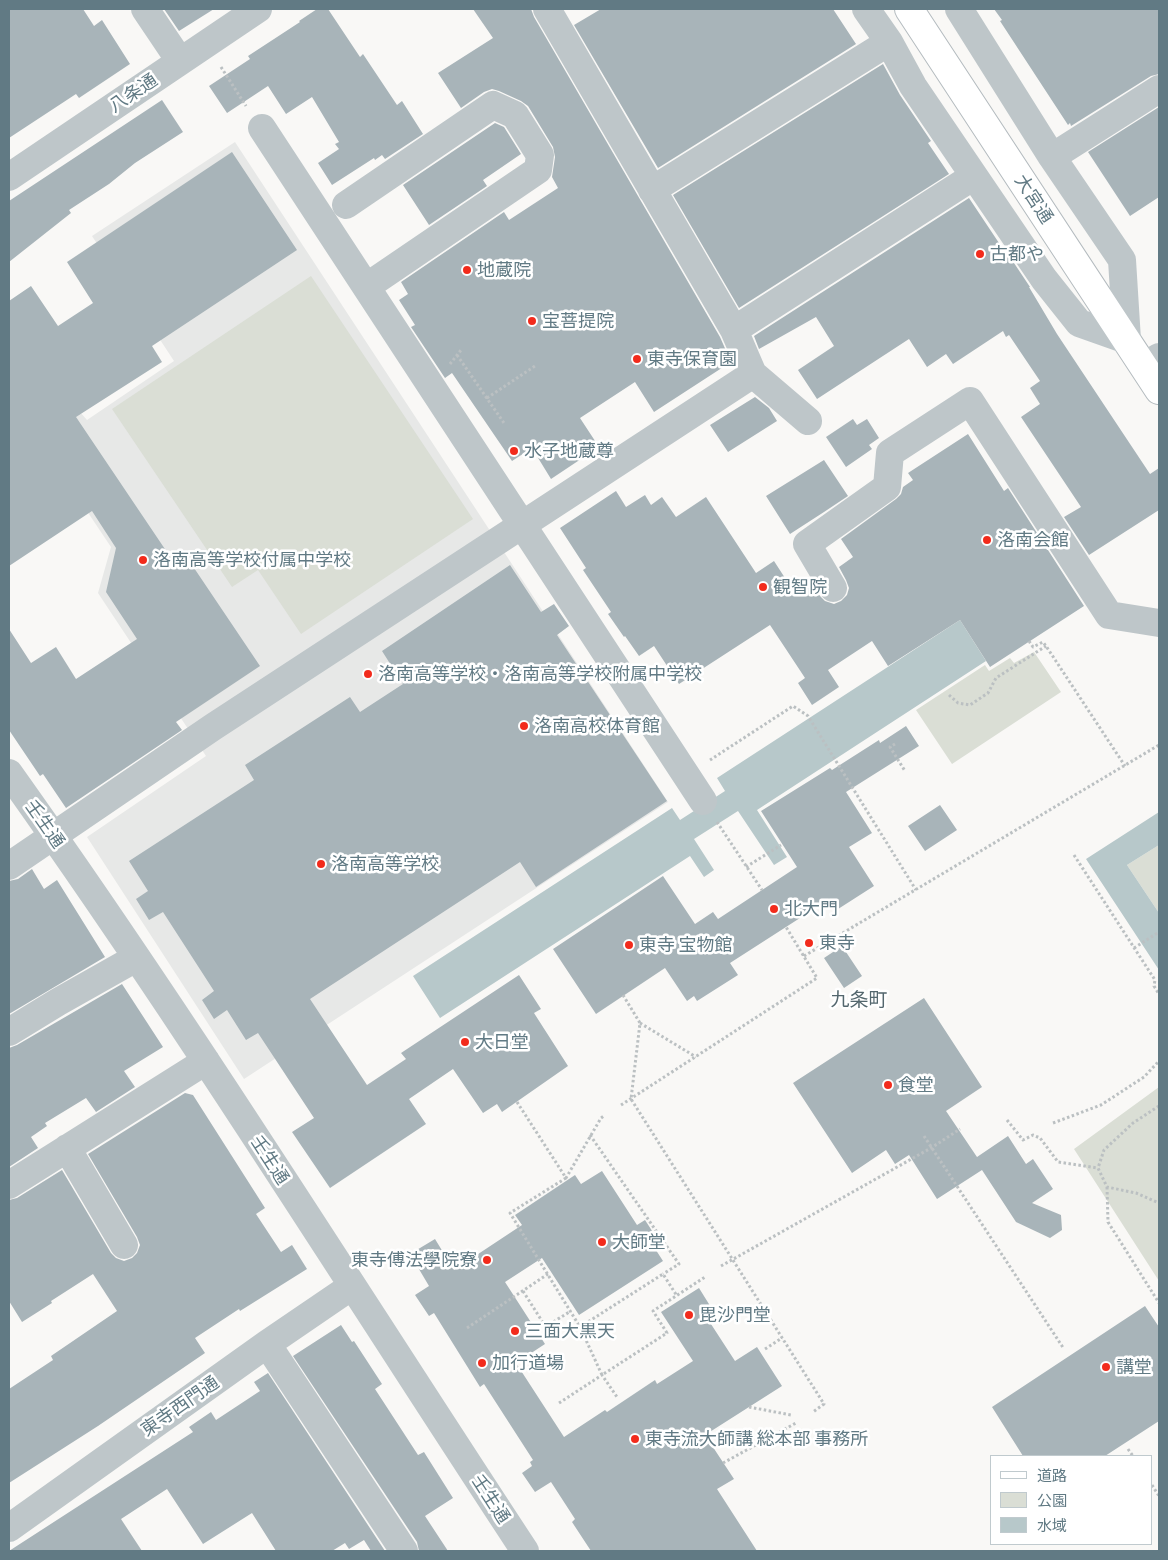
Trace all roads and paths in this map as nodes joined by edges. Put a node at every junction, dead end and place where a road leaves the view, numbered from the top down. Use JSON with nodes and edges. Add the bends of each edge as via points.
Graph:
{"nodes":[{"id":1,"x":145,"y":9,"type":"edge"},
{"id":2,"x":258,"y":9,"type":"edge"},
{"id":3,"x":547,"y":9,"type":"edge"},
{"id":4,"x":866,"y":9,"type":"edge"},
{"id":5,"x":909,"y":9,"type":"edge"},
{"id":6,"x":959,"y":9,"type":"edge"},
{"id":7,"x":889,"y":42,"type":"junction"},
{"id":8,"x":180,"y":61,"type":"junction"},
{"id":9,"x":226,"y":75,"type":"dead end"},
{"id":10,"x":1159,"y":89,"type":"edge"},
{"id":11,"x":244,"y":102,"type":"dead end"},
{"id":12,"x":262,"y":128,"type":"dead end"},
{"id":13,"x":1052,"y":157,"type":"junction"},
{"id":14,"x":974,"y":176,"type":"junction"},
{"id":15,"x":9,"y":177,"type":"edge"},
{"id":16,"x":652,"y":190,"type":"junction"},
{"id":17,"x":333,"y":213,"type":"junction"},
{"id":18,"x":366,"y":287,"type":"junction"},
{"id":19,"x":734,"y":330,"type":"junction"},
{"id":20,"x":1127,"y":340,"type":"junction"},
{"id":21,"x":457,"y":355,"type":"dead end"},
{"id":22,"x":1152,"y":361,"type":"edge"},
{"id":23,"x":535,"y":366,"type":"dead end"},
{"id":24,"x":753,"y":374,"type":"junction"},
{"id":25,"x":1159,"y":390,"type":"edge"},
{"id":26,"x":487,"y":398,"type":"junction"},
{"id":27,"x":808,"y":421,"type":"dead end"},
{"id":28,"x":504,"y":424,"type":"dead end"},
{"id":29,"x":521,"y":525,"type":"junction"},
{"id":30,"x":833,"y":588,"type":"dead end"},
{"id":31,"x":1159,"y":624,"type":"edge"},
{"id":32,"x":1029,"y":642,"type":"dead end"},
{"id":33,"x":1046,"y":646,"type":"junction"},
{"id":34,"x":949,"y":695,"type":"dead end"},
{"id":35,"x":895,"y":744,"type":"dead end"},
{"id":36,"x":1159,"y":745,"type":"edge"},
{"id":37,"x":1125,"y":766,"type":"junction"},
{"id":38,"x":906,"y":771,"type":"dead end"},
{"id":39,"x":9,"y":773,"type":"edge"},
{"id":40,"x":685,"y":775,"type":"junction"},
{"id":41,"x":703,"y":801,"type":"dead end"},
{"id":42,"x":719,"y":826,"type":"dead end"},
{"id":43,"x":54,"y":836,"type":"junction"},
{"id":44,"x":780,"y":845,"type":"dead end"},
{"id":45,"x":1074,"y":855,"type":"dead end"},
{"id":46,"x":9,"y":866,"type":"edge"},
{"id":47,"x":746,"y":866,"type":"junction"},
{"id":48,"x":762,"y":890,"type":"dead end"},
{"id":49,"x":916,"y":890,"type":"junction"},
{"id":50,"x":786,"y":927,"type":"dead end"},
{"id":51,"x":1159,"y":932,"type":"edge"},
{"id":52,"x":1134,"y":948,"type":"junction"},
{"id":53,"x":804,"y":956,"type":"junction"},
{"id":54,"x":136,"y":958,"type":"junction"},
{"id":55,"x":1159,"y":994,"type":"edge"},
{"id":56,"x":623,"y":995,"type":"dead end"},
{"id":57,"x":640,"y":1023,"type":"junction"},
{"id":58,"x":9,"y":1032,"type":"edge"},
{"id":59,"x":696,"y":1057,"type":"junction"},
{"id":60,"x":206,"y":1061,"type":"junction"},
{"id":61,"x":1159,"y":1062,"type":"edge"},
{"id":62,"x":630,"y":1099,"type":"junction"},
{"id":63,"x":517,"y":1102,"type":"dead end"},
{"id":64,"x":620,"y":1105,"type":"dead end"},
{"id":65,"x":1159,"y":1106,"type":"edge"},
{"id":66,"x":605,"y":1115,"type":"dead end"},
{"id":67,"x":1006,"y":1120,"type":"dead end"},
{"id":68,"x":1054,"y":1123,"type":"dead end"},
{"id":69,"x":960,"y":1130,"type":"dead end"},
{"id":70,"x":590,"y":1136,"type":"junction"},
{"id":71,"x":924,"y":1136,"type":"dead end"},
{"id":72,"x":67,"y":1148,"type":"junction"},
{"id":73,"x":931,"y":1148,"type":"junction"},
{"id":74,"x":1098,"y":1168,"type":"junction"},
{"id":75,"x":566,"y":1178,"type":"junction"},
{"id":76,"x":9,"y":1185,"type":"edge"},
{"id":77,"x":1107,"y":1187,"type":"junction"},
{"id":78,"x":1159,"y":1203,"type":"edge"},
{"id":79,"x":124,"y":1245,"type":"dead end"},
{"id":80,"x":732,"y":1260,"type":"junction"},
{"id":81,"x":722,"y":1266,"type":"dead end"},
{"id":82,"x":548,"y":1274,"type":"junction"},
{"id":83,"x":663,"y":1274,"type":"junction"},
{"id":84,"x":705,"y":1277,"type":"dead end"},
{"id":85,"x":352,"y":1286,"type":"junction"},
{"id":86,"x":523,"y":1291,"type":"junction"},
{"id":87,"x":677,"y":1296,"type":"junction"},
{"id":88,"x":1159,"y":1303,"type":"edge"},
{"id":89,"x":571,"y":1311,"type":"junction"},
{"id":90,"x":545,"y":1327,"type":"junction"},
{"id":91,"x":580,"y":1327,"type":"junction"},
{"id":92,"x":467,"y":1328,"type":"dead end"},
{"id":93,"x":552,"y":1337,"type":"dead end"},
{"id":94,"x":782,"y":1338,"type":"junction"},
{"id":95,"x":267,"y":1344,"type":"junction"},
{"id":96,"x":765,"y":1349,"type":"dead end"},
{"id":97,"x":1064,"y":1349,"type":"dead end"},
{"id":98,"x":602,"y":1374,"type":"junction"},
{"id":99,"x":617,"y":1397,"type":"dead end"},
{"id":100,"x":559,"y":1403,"type":"dead end"},
{"id":101,"x":749,"y":1407,"type":"dead end"},
{"id":102,"x":813,"y":1412,"type":"dead end"},
{"id":103,"x":791,"y":1415,"type":"dead end"},
{"id":104,"x":796,"y":1423,"type":"dead end"},
{"id":105,"x":1128,"y":1449,"type":"dead end"},
{"id":106,"x":1131,"y":1455,"type":"edge"},
{"id":107,"x":723,"y":1463,"type":"dead end"},
{"id":108,"x":9,"y":1528,"type":"edge"},
{"id":109,"x":517,"y":1548,"type":"edge"},
{"id":110,"x":404,"y":1551,"type":"edge"}],
"edges":[{"from":1,"to":8,"type":"street"},
{"from":2,"to":8,"type":"street","name":"八条通"},
{"from":3,"to":16,"type":"street"},
{"from":4,"to":7,"type":"street"},
{"from":5,"to":20,"type":"main road","name":"大宮通"},
{"from":6,"to":13,"type":"street"},
{"from":7,"to":14,"type":"street","via":[[913,86]]},
{"from":7,"to":16,"type":"street"},
{"from":8,"to":15,"type":"street","name":"八条通"},
{"from":9,"to":11,"type":"path"},
{"from":10,"to":13,"type":"street"},
{"from":12,"to":17,"type":"street"},
{"from":13,"to":20,"type":"street","via":[[1122,260]]},
{"from":14,"to":19,"type":"street"},
{"from":14,"to":20,"type":"street","via":[[1044,279],[1080,323]]},
{"from":16,"to":19,"type":"street"},
{"from":17,"to":18,"type":"street"},
{"from":17,"to":18,"type":"street","via":[[493,105],[515,115],[540,155],[538,170]]},
{"from":18,"to":29,"type":"street"},
{"from":19,"to":24,"type":"street"},
{"from":20,"to":22,"type":"main road","name":"大宮通"},
{"from":21,"to":26,"type":"path"},
{"from":22,"to":25,"type":"main road","name":"大宮通"},
{"from":23,"to":26,"type":"path"},
{"from":24,"to":27,"type":"street"},
{"from":24,"to":29,"type":"street"},
{"from":26,"to":28,"type":"path"},
{"from":29,"to":40,"type":"street"},
{"from":29,"to":43,"type":"street"},
{"from":30,"to":31,"type":"street","via":[[807,544],[887,487],[890,453],[970,401],[1109,615]]},
{"from":32,"to":33,"type":"path","via":[[1033,647],[1043,642]]},
{"from":33,"to":34,"type":"path","via":[[996,678],[988,693],[970,705],[958,703]]},
{"from":33,"to":37,"type":"path"},
{"from":35,"to":38,"type":"path","via":[[890,747]]},
{"from":36,"to":37,"type":"path"},
{"from":37,"to":49,"type":"path"},
{"from":39,"to":43,"type":"street","name":"壬生通"},
{"from":40,"to":41,"type":"street"},
{"from":40,"to":49,"type":"path","via":[[793,706],[808,716]]},
{"from":42,"to":47,"type":"path"},
{"from":43,"to":46,"type":"street"},
{"from":43,"to":54,"type":"street","name":"壬生通"},
{"from":44,"to":47,"type":"path"},
{"from":45,"to":52,"type":"path"},
{"from":47,"to":48,"type":"path"},
{"from":49,"to":53,"type":"path"},
{"from":50,"to":53,"type":"path"},
{"from":51,"to":52,"type":"path"},
{"from":52,"to":55,"type":"path","via":[[1155,980],[1154,986]]},
{"from":53,"to":59,"type":"path","via":[[818,978]]},
{"from":54,"to":58,"type":"street"},
{"from":54,"to":60,"type":"street","name":"壬生通"},
{"from":56,"to":57,"type":"path"},
{"from":57,"to":59,"type":"path"},
{"from":57,"to":62,"type":"path"},
{"from":59,"to":62,"type":"path"},
{"from":60,"to":72,"type":"street"},
{"from":60,"to":85,"type":"street","name":"壬生通"},
{"from":61,"to":68,"type":"path","via":[[1144,1077],[1100,1105]]},
{"from":62,"to":64,"type":"path"},
{"from":62,"to":80,"type":"path"},
{"from":63,"to":75,"type":"path"},
{"from":65,"to":74,"type":"path","via":[[1104,1150]]},
{"from":66,"to":70,"type":"path"},
{"from":67,"to":74,"type":"path","via":[[1023,1140],[1033,1135],[1040,1138],[1058,1162]]},
{"from":69,"to":73,"type":"path"},
{"from":70,"to":75,"type":"path"},
{"from":70,"to":83,"type":"path","via":[[679,1264]]},
{"from":71,"to":73,"type":"path"},
{"from":72,"to":76,"type":"street"},
{"from":72,"to":79,"type":"street"},
{"from":73,"to":80,"type":"path"},
{"from":73,"to":97,"type":"path"},
{"from":74,"to":77,"type":"path"},
{"from":75,"to":82,"type":"path","via":[[510,1213]]},
{"from":77,"to":78,"type":"path","via":[[1136,1193]]},
{"from":77,"to":88,"type":"path","via":[[1108,1222]]},
{"from":80,"to":81,"type":"path"},
{"from":80,"to":94,"type":"path"},
{"from":82,"to":86,"type":"path"},
{"from":82,"to":89,"type":"path"},
{"from":83,"to":87,"type":"path"},
{"from":83,"to":91,"type":"path"},
{"from":84,"to":87,"type":"path"},
{"from":85,"to":95,"type":"street","name":"東寺西門通"},
{"from":85,"to":109,"type":"street","name":"壬生通"},
{"from":86,"to":90,"type":"path"},
{"from":86,"to":92,"type":"path"},
{"from":87,"to":98,"type":"path","via":[[653,1311],[666,1333]]},
{"from":89,"to":90,"type":"path"},
{"from":89,"to":91,"type":"path"},
{"from":90,"to":93,"type":"path"},
{"from":91,"to":98,"type":"path"},
{"from":94,"to":96,"type":"path"},
{"from":94,"to":102,"type":"path","via":[[824,1404]]},
{"from":95,"to":108,"type":"street","name":"東寺西門通"},
{"from":95,"to":110,"type":"street"},
{"from":98,"to":99,"type":"path"},
{"from":98,"to":100,"type":"path"},
{"from":101,"to":103,"type":"path"},
{"from":104,"to":107,"type":"path"},
{"from":105,"to":106,"type":"path"}]}
